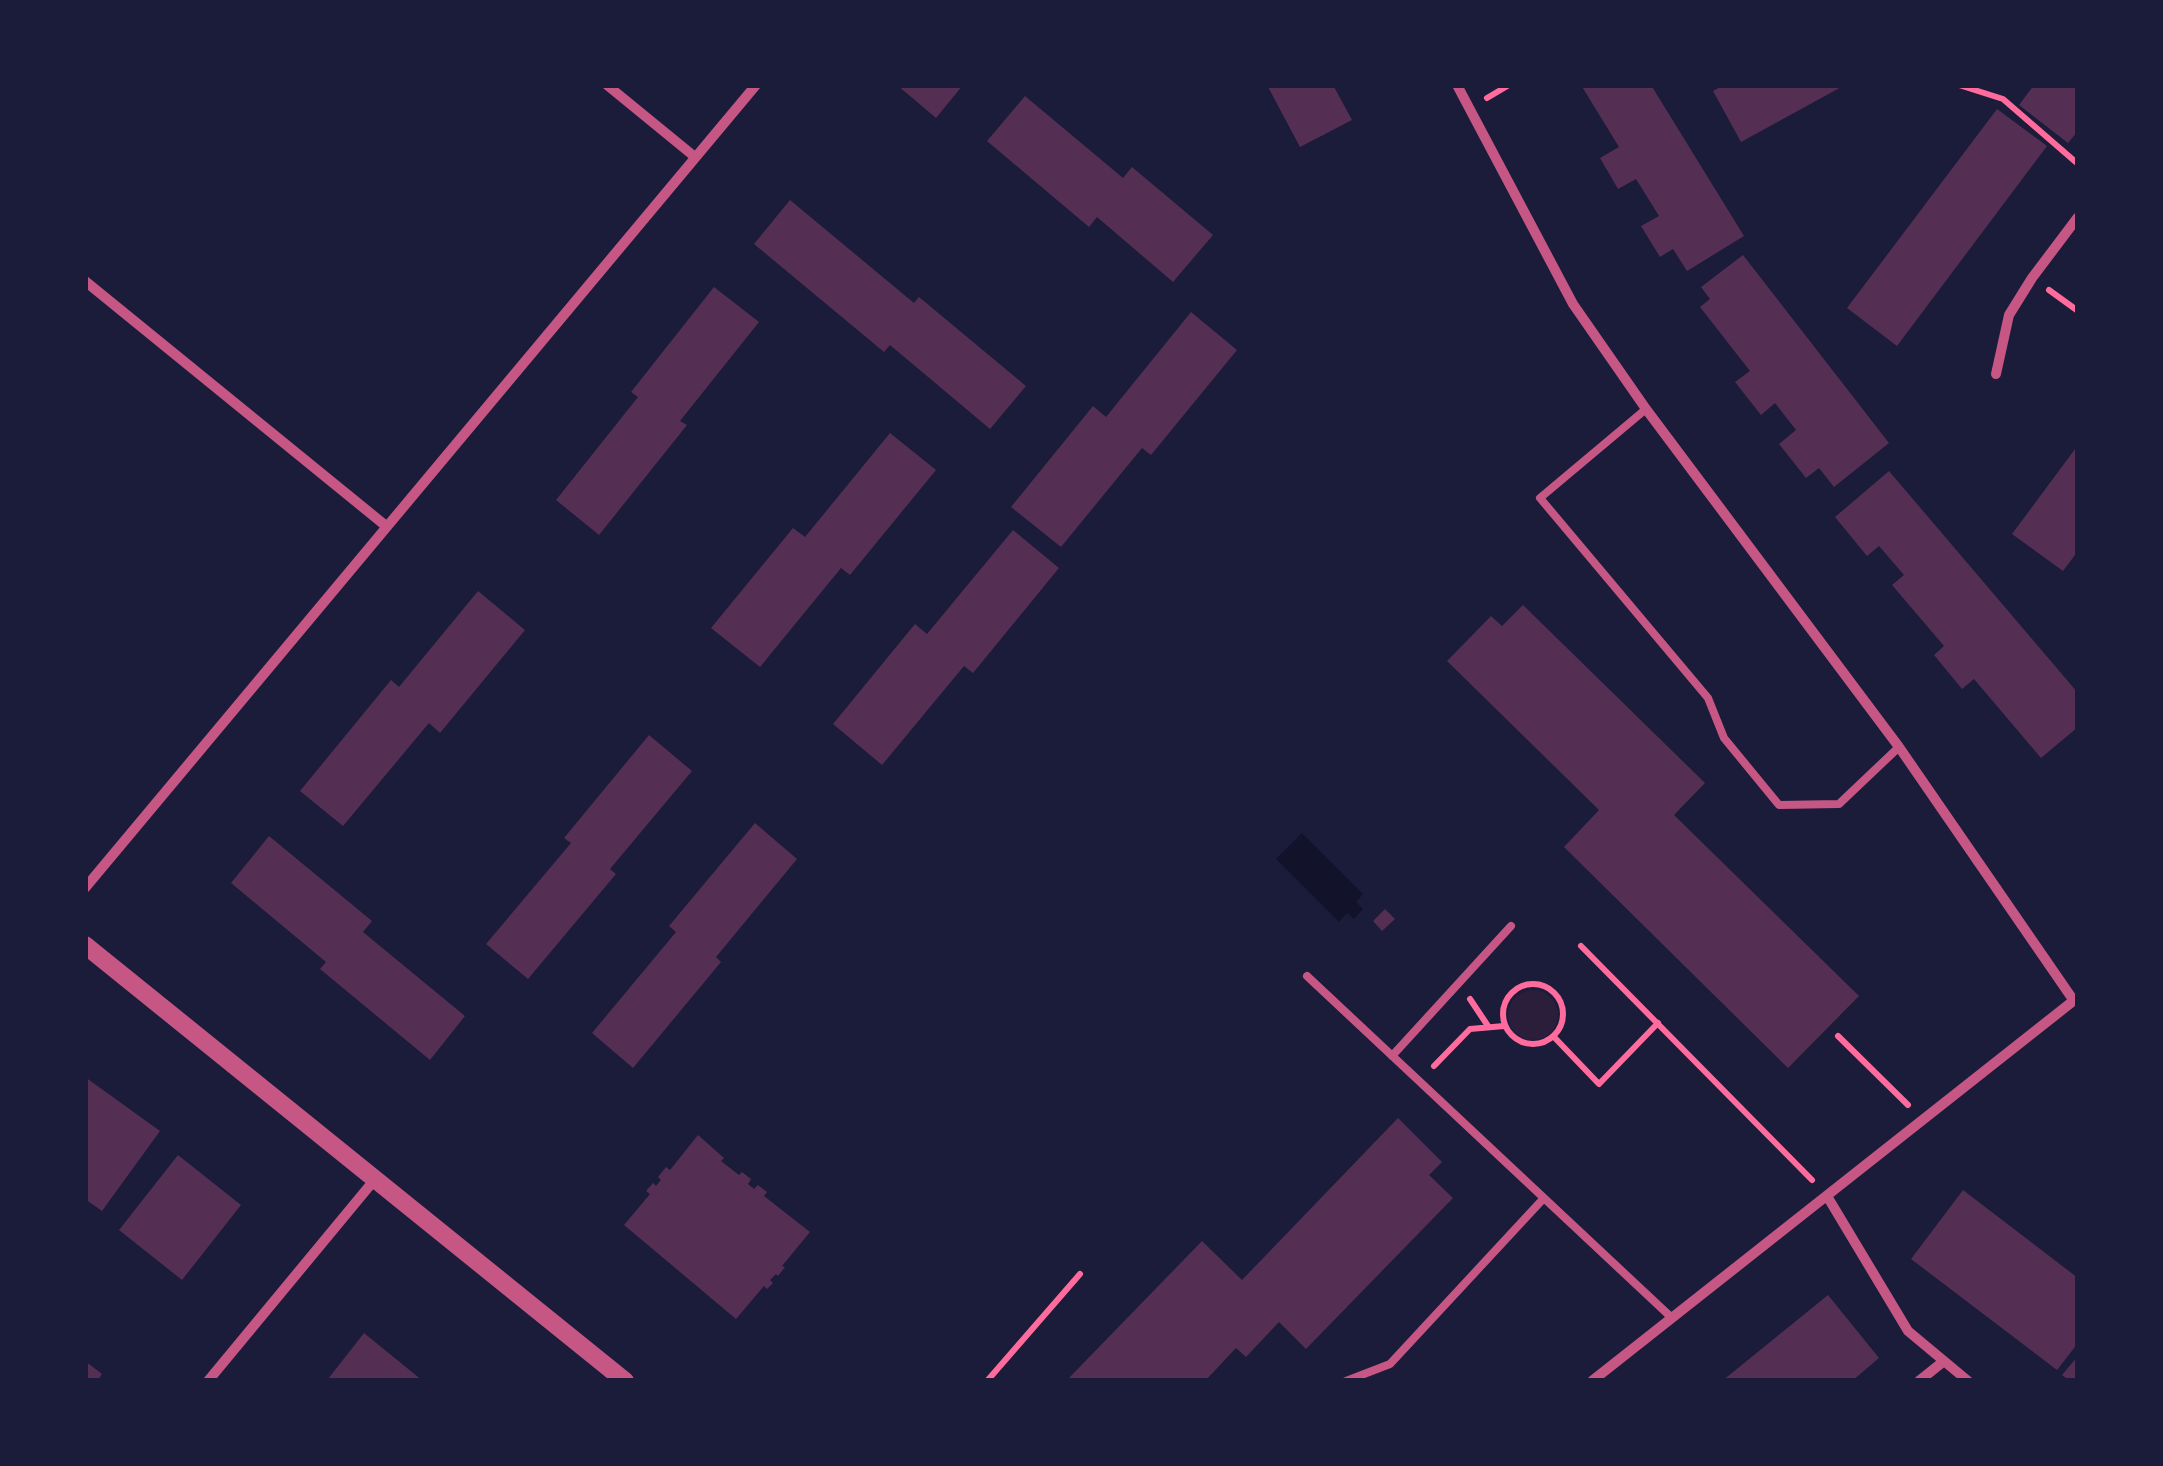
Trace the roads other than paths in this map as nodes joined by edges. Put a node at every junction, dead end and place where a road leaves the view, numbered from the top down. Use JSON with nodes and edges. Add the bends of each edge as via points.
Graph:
{"nodes":[{"id":1,"x":606,"y":85,"type":"edge"},
{"id":2,"x":756,"y":85,"type":"edge"},
{"id":3,"x":1457,"y":85,"type":"edge"},
{"id":4,"x":695,"y":157,"type":"junction"},
{"id":5,"x":2078,"y":217,"type":"edge"},
{"id":6,"x":85,"y":282,"type":"edge"},
{"id":7,"x":1996,"y":374,"type":"dead end"},
{"id":8,"x":1646,"y":409,"type":"junction"},
{"id":9,"x":386,"y":526,"type":"junction"},
{"id":10,"x":1899,"y":747,"type":"junction"},
{"id":11,"x":85,"y":888,"type":"edge"},
{"id":12,"x":1511,"y":926,"type":"dead end"},
{"id":13,"x":85,"y":945,"type":"edge"},
{"id":14,"x":1306,"y":976,"type":"dead end"},
{"id":15,"x":2077,"y":1002,"type":"edge"},
{"id":16,"x":1392,"y":1056,"type":"junction"},
{"id":17,"x":376,"y":1178,"type":"junction"},
{"id":18,"x":1828,"y":1196,"type":"junction"},
{"id":19,"x":1544,"y":1198,"type":"junction"},
{"id":20,"x":1672,"y":1318,"type":"junction"},
{"id":21,"x":1944,"y":1361,"type":"junction"},
{"id":22,"x":208,"y":1381,"type":"edge"},
{"id":23,"x":625,"y":1381,"type":"edge"},
{"id":24,"x":1346,"y":1381,"type":"edge"},
{"id":25,"x":1592,"y":1381,"type":"edge"},
{"id":26,"x":1919,"y":1381,"type":"edge"},
{"id":27,"x":1968,"y":1381,"type":"edge"}],
"edges":[{"from":1,"to":4,"type":"street"},
{"from":2,"to":4,"type":"street"},
{"from":3,"to":8,"type":"street","via":[[1572,304]]},
{"from":4,"to":9,"type":"street"},
{"from":5,"to":7,"type":"street","via":[[2009,315]]},
{"from":6,"to":9,"type":"street"},
{"from":8,"to":10,"type":"street"},
{"from":8,"to":10,"type":"lane","via":[[1540,498],[1708,698],[1724,738],[1779,805],[1838,804]]},
{"from":9,"to":11,"type":"street"},
{"from":10,"to":15,"type":"street"},
{"from":12,"to":16,"type":"lane"},
{"from":13,"to":17,"type":"street"},
{"from":14,"to":16,"type":"lane"},
{"from":15,"to":18,"type":"street"},
{"from":16,"to":19,"type":"lane"},
{"from":17,"to":22,"type":"street"},
{"from":17,"to":23,"type":"street"},
{"from":18,"to":20,"type":"street"},
{"from":18,"to":21,"type":"street","via":[[1908,1331]]},
{"from":19,"to":20,"type":"lane"},
{"from":19,"to":24,"type":"lane","via":[[1390,1364]]},
{"from":20,"to":25,"type":"street"},
{"from":21,"to":26,"type":"street"},
{"from":21,"to":27,"type":"street"}]}
